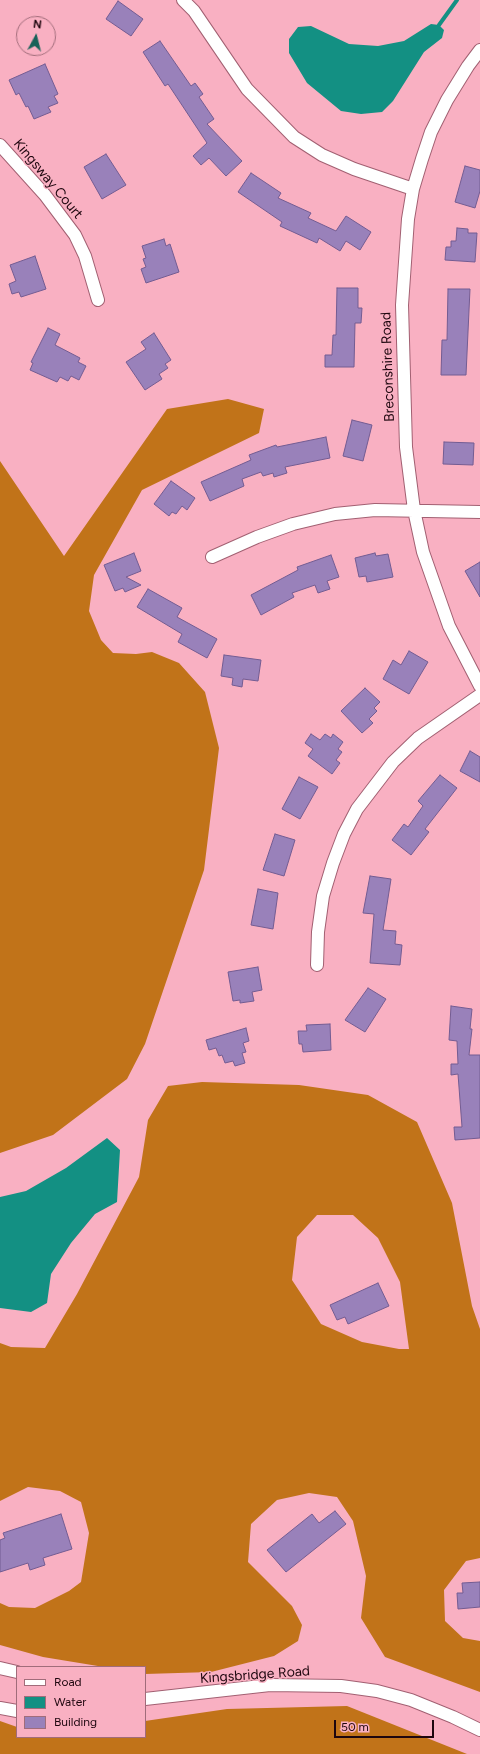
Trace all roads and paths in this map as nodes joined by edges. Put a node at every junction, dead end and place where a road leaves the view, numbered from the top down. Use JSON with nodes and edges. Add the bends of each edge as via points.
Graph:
{"nodes":[{"id":1,"x":183,"y":0,"type":"edge"},
{"id":2,"x":480,"y":50,"type":"edge"},
{"id":3,"x":0,"y":145,"type":"edge"},
{"id":4,"x":413,"y":189,"type":"junction"},
{"id":5,"x":98,"y":300,"type":"dead end"},
{"id":6,"x":414,"y":510,"type":"junction"},
{"id":7,"x":480,"y":512,"type":"edge"},
{"id":8,"x":212,"y":557,"type":"dead end"},
{"id":9,"x":480,"y":686,"type":"edge"},
{"id":10,"x":480,"y":695,"type":"edge"},
{"id":11,"x":317,"y":965,"type":"dead end"},
{"id":12,"x":0,"y":1668,"type":"edge"},
{"id":13,"x":16,"y":1672,"type":"edge"},
{"id":14,"x":146,"y":1699,"type":"edge"},
{"id":15,"x":0,"y":1708,"type":"edge"},
{"id":16,"x":16,"y":1711,"type":"edge"},
{"id":17,"x":480,"y":1730,"type":"edge"}],
"edges":[{"from":1,"to":4,"type":"street","via":[[194,11],[247,89],[294,137],[354,169]]},
{"from":2,"to":4,"type":"street","name":"Breconshire Road","via":[[447,100],[431,132]]},
{"from":3,"to":5,"type":"street","name":"Kingsway Court","via":[[45,195],[74,234],[86,256]]},
{"from":4,"to":6,"type":"street","name":"Breconshire Road","via":[[408,219],[402,306],[406,446]]},
{"from":6,"to":7,"type":"street"},
{"from":6,"to":8,"type":"street","via":[[335,514],[293,524]]},
{"from":6,"to":9,"type":"street","name":"Breconshire Road","via":[[423,552],[446,620]]},
{"from":10,"to":11,"type":"street","via":[[413,743],[393,762],[357,810],[344,834],[323,896]]},
{"from":12,"to":13,"type":"street"},
{"from":14,"to":17,"type":"street","name":"Kingsbridge Road","via":[[270,1686],[341,1686],[411,1700]]},
{"from":15,"to":16,"type":"street"}]}
